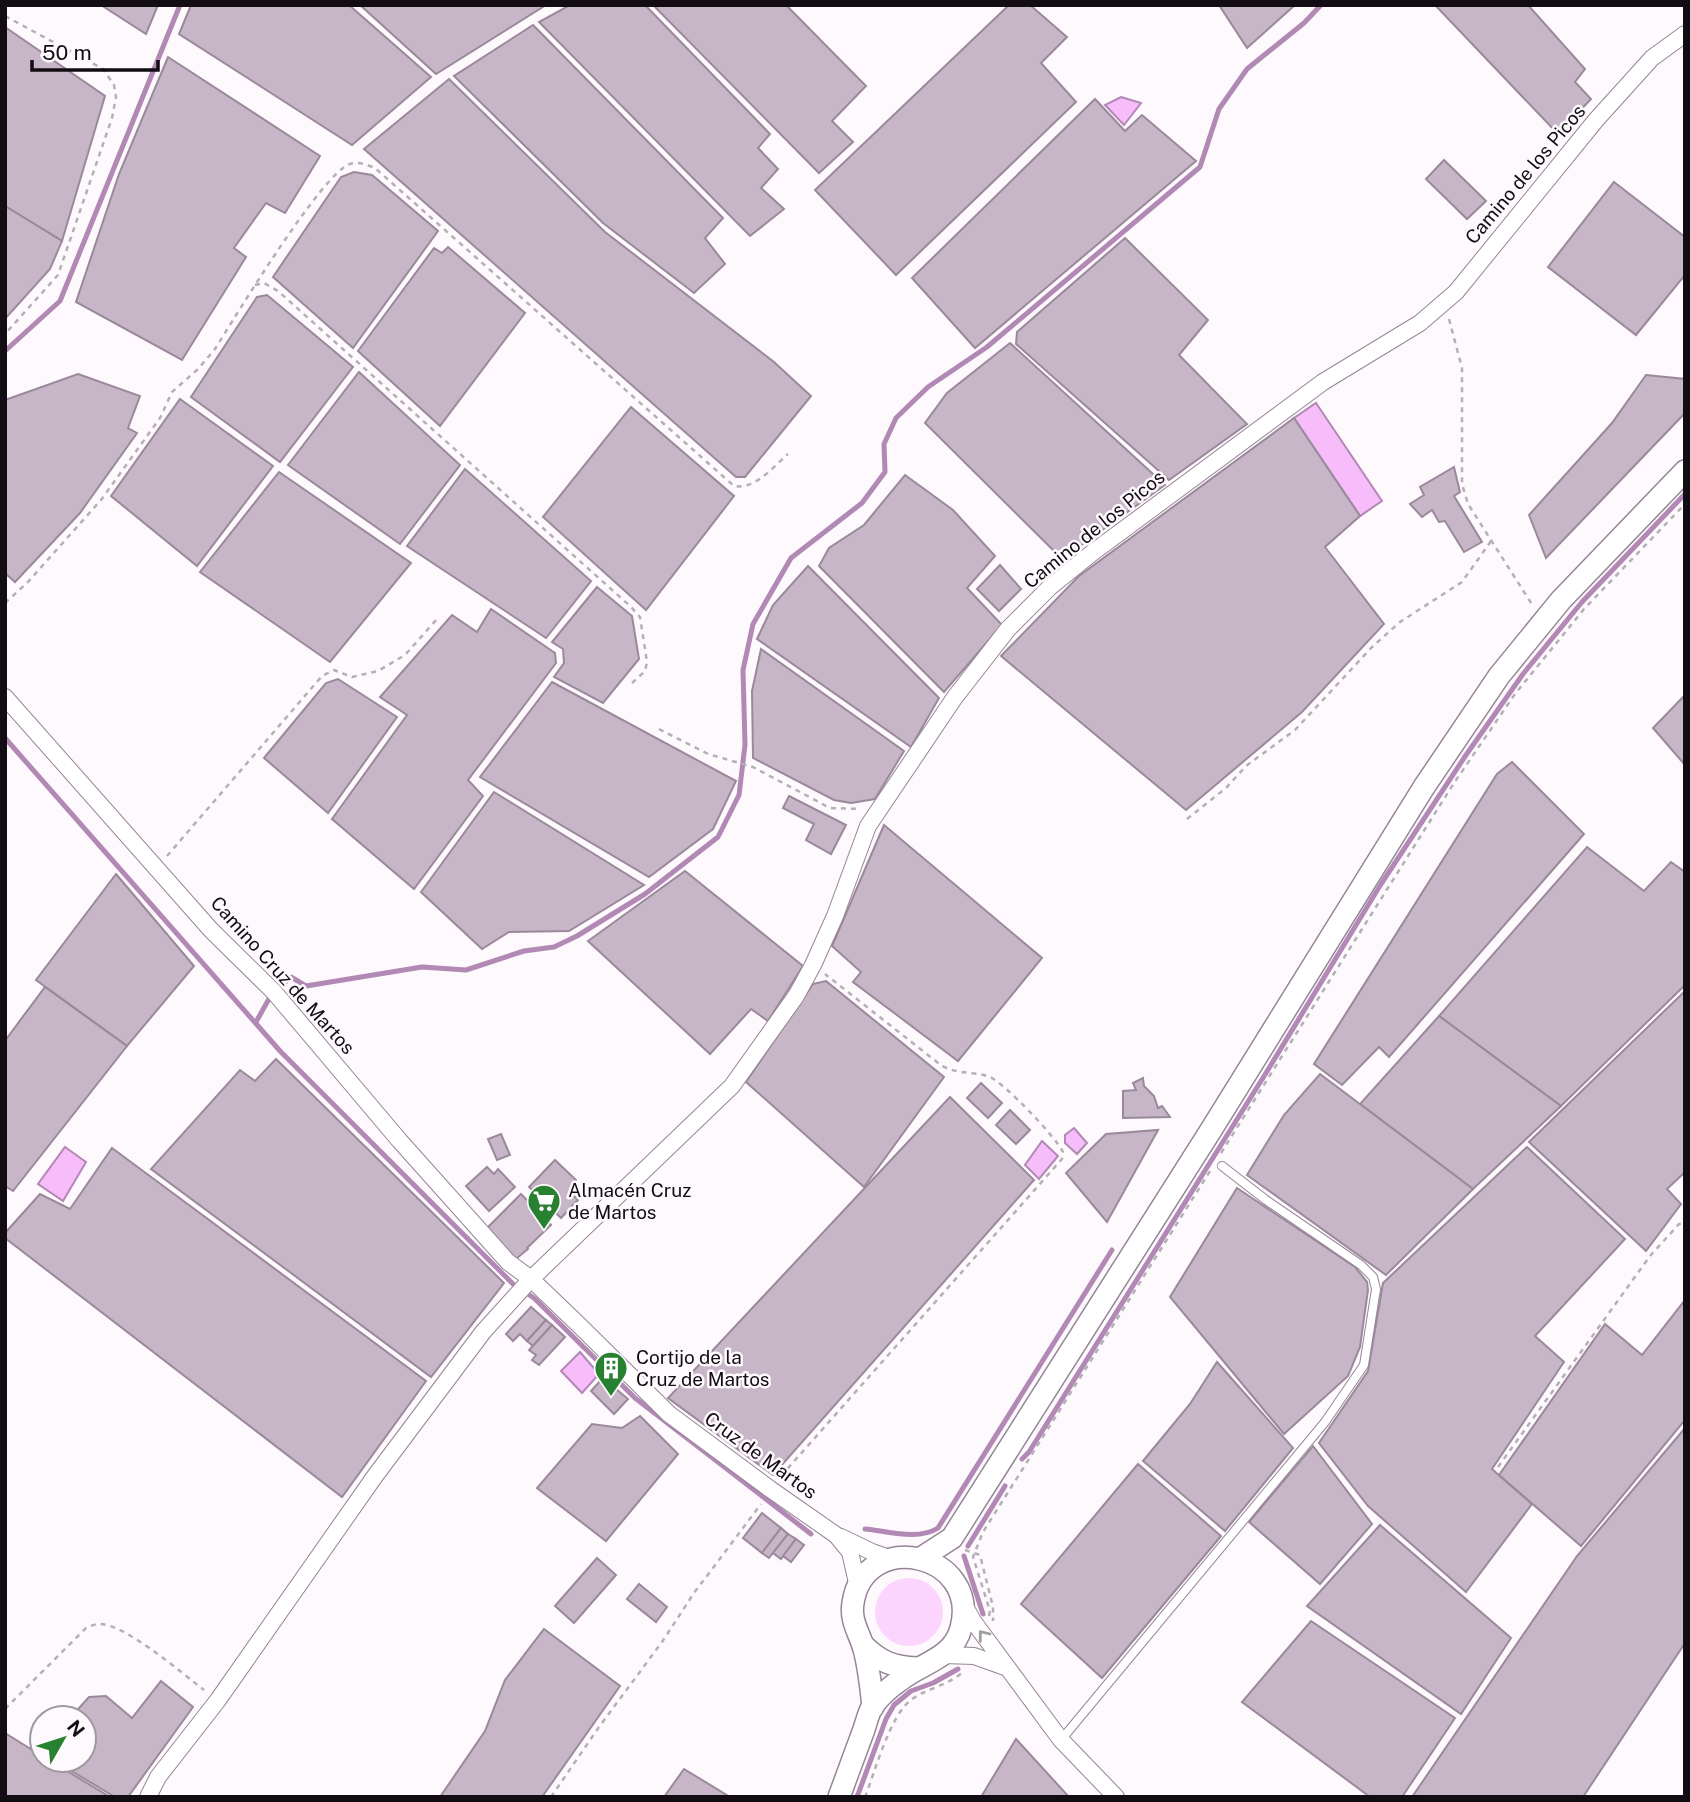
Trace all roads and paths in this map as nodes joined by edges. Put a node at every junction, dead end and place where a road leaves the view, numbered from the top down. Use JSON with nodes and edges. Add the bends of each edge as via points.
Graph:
{"nodes":[{"id":1,"x":5,"y":16,"type":"edge"},
{"id":2,"x":1685,"y":34,"type":"edge"},
{"id":3,"x":255,"y":285,"type":"junction"},
{"id":4,"x":1444,"y":302,"type":"junction"},
{"id":5,"x":5,"y":334,"type":"edge"},
{"id":6,"x":788,"y":454,"type":"dead end"},
{"id":7,"x":1685,"y":471,"type":"edge"},
{"id":8,"x":1685,"y":504,"type":"edge"},
{"id":9,"x":1491,"y":541,"type":"junction"},
{"id":10,"x":5,"y":603,"type":"edge"},
{"id":11,"x":437,"y":619,"type":"dead end"},
{"id":12,"x":1544,"y":621,"type":"junction"},
{"id":13,"x":631,"y":684,"type":"dead end"},
{"id":14,"x":5,"y":697,"type":"edge"},
{"id":15,"x":659,"y":729,"type":"dead end"},
{"id":16,"x":880,"y":807,"type":"junction"},
{"id":17,"x":1187,"y":820,"type":"dead end"},
{"id":18,"x":158,"y":867,"type":"junction"},
{"id":19,"x":813,"y":965,"type":"junction"},
{"id":20,"x":1221,"y":1153,"type":"dead end"},
{"id":21,"x":1218,"y":1166,"type":"joint"},
{"id":22,"x":1685,"y":1223,"type":"edge"},
{"id":23,"x":524,"y":1286,"type":"junction"},
{"id":24,"x":1498,"y":1467,"type":"dead end"},
{"id":25,"x":770,"y":1489,"type":"junction"},
{"id":26,"x":760,"y":1507,"type":"dead end"},
{"id":27,"x":836,"y":1535,"type":"junction"},
{"id":28,"x":952,"y":1538,"type":"junction"},
{"id":29,"x":974,"y":1554,"type":"junction"},
{"id":30,"x":921,"y":1558,"type":"junction"},
{"id":31,"x":892,"y":1559,"type":"junction"},
{"id":32,"x":951,"y":1577,"type":"junction"},
{"id":33,"x":858,"y":1587,"type":"junction"},
{"id":34,"x":963,"y":1603,"type":"junction"},
{"id":35,"x":987,"y":1641,"type":"junction"},
{"id":36,"x":863,"y":1646,"type":"junction"},
{"id":37,"x":944,"y":1655,"type":"junction"},
{"id":38,"x":974,"y":1656,"type":"junction"},
{"id":39,"x":1005,"y":1667,"type":"junction"},
{"id":40,"x":917,"y":1668,"type":"junction"},
{"id":41,"x":218,"y":1700,"type":"junction"},
{"id":42,"x":873,"y":1707,"type":"junction"},
{"id":43,"x":5,"y":1709,"type":"edge"},
{"id":44,"x":1061,"y":1740,"type":"junction"},
{"id":45,"x":148,"y":1797,"type":"edge"},
{"id":46,"x":551,"y":1797,"type":"edge"},
{"id":47,"x":839,"y":1797,"type":"edge"},
{"id":48,"x":865,"y":1797,"type":"edge"},
{"id":49,"x":1116,"y":1797,"type":"edge"}],
"edges":[{"from":1,"to":5,"type":"path","via":[[103,69],[116,97],[58,275]]},
{"from":2,"to":4,"type":"street","name":"Camino de los Picos","via":[[1652,58],[1596,120]]},
{"from":3,"to":6,"type":"path","via":[[338,170],[351,163],[365,163],[734,486],[753,483]]},
{"from":3,"to":10,"type":"path","via":[[215,349],[172,392],[160,418],[101,500]]},
{"from":3,"to":13,"type":"path","via":[[264,283],[278,291],[631,606],[640,617],[647,662],[645,671]]},
{"from":4,"to":9,"type":"path","via":[[1462,368],[1462,484],[1468,504]]},
{"from":4,"to":16,"type":"street","name":"Camino de los Picos","via":[[1420,323],[1324,382],[1050,587],[1008,629],[955,696]]},
{"from":7,"to":12,"type":"main road"},
{"from":8,"to":20,"type":"path","via":[[1584,609],[1501,714]]},
{"from":9,"to":12,"type":"path"},
{"from":9,"to":17,"type":"path","via":[[1462,582],[1400,622],[1295,730]]},
{"from":11,"to":18,"type":"path","via":[[405,655],[378,671],[352,677],[334,670],[322,676]]},
{"from":12,"to":28,"type":"main road","via":[[1499,676],[1424,787]]},
{"from":14,"to":18,"type":"street","name":"Camino Cruz de Martos"},
{"from":15,"to":16,"type":"path","via":[[708,754],[753,767],[830,808]]},
{"from":16,"to":19,"type":"street","name":"Camino de los Picos","via":[[868,826]]},
{"from":18,"to":23,"type":"street","name":"Camino Cruz de Martos","via":[[211,930],[275,992]]},
{"from":19,"to":23,"type":"street","name":"Camino de los Picos","via":[[732,1086]]},
{"from":19,"to":25,"type":"path","via":[[942,1066],[956,1073],[993,1078],[1050,1131],[1063,1152],[1062,1159]]},
{"from":21,"to":29,"type":"path","via":[[983,1532]]},
{"from":21,"to":44,"type":"lane","via":[[1373,1277],[1377,1289],[1364,1365],[1325,1422]]},
{"from":22,"to":24,"type":"path","via":[[1650,1256]]},
{"from":23,"to":25,"type":"street","name":"Cruz de Martos","via":[[669,1414]]},
{"from":23,"to":41,"type":"street","name":"Camino de los Picos","via":[[483,1332],[376,1476]]},
{"from":25,"to":27,"type":"street","name":"Cruz de Martos"},
{"from":26,"to":46,"type":"path"},
{"from":27,"to":31,"type":"street"},
{"from":27,"to":33,"type":"street","name":"Cruz de Martos","via":[[850,1552]]},
{"from":28,"to":29,"type":"path"},
{"from":28,"to":30,"type":"main road"},
{"from":28,"to":32,"type":"main road"},
{"from":29,"to":35,"type":"path","via":[[990,1611]]},
{"from":29,"to":35,"type":"path","via":[[980,1555],[993,1608],[993,1642]]},
{"from":30,"to":31,"type":"main road"},
{"from":30,"to":32,"type":"main road"},
{"from":31,"to":33,"type":"main road","via":[[873,1570]]},
{"from":32,"to":34,"type":"main road"},
{"from":33,"to":36,"type":"main road","via":[[852,1617]]},
{"from":35,"to":34,"type":"street","one_way":true},
{"from":34,"to":37,"type":"main road","via":[[961,1631]]},
{"from":35,"to":39,"type":"street"},
{"from":36,"to":40,"type":"main road","via":[[897,1667]]},
{"from":36,"to":42,"type":"main road"},
{"from":37,"to":38,"type":"street"},
{"from":37,"to":40,"type":"main road"},
{"from":38,"to":39,"type":"street"},
{"from":38,"to":48,"type":"path","via":[[958,1677],[904,1705]]},
{"from":39,"to":44,"type":"street"},
{"from":40,"to":42,"type":"main road"},
{"from":41,"to":43,"type":"path","via":[[149,1647],[99,1623],[86,1628]]},
{"from":41,"to":45,"type":"street","name":"Camino de los Picos"},
{"from":42,"to":47,"type":"main road"},
{"from":44,"to":49,"type":"street"}]}
